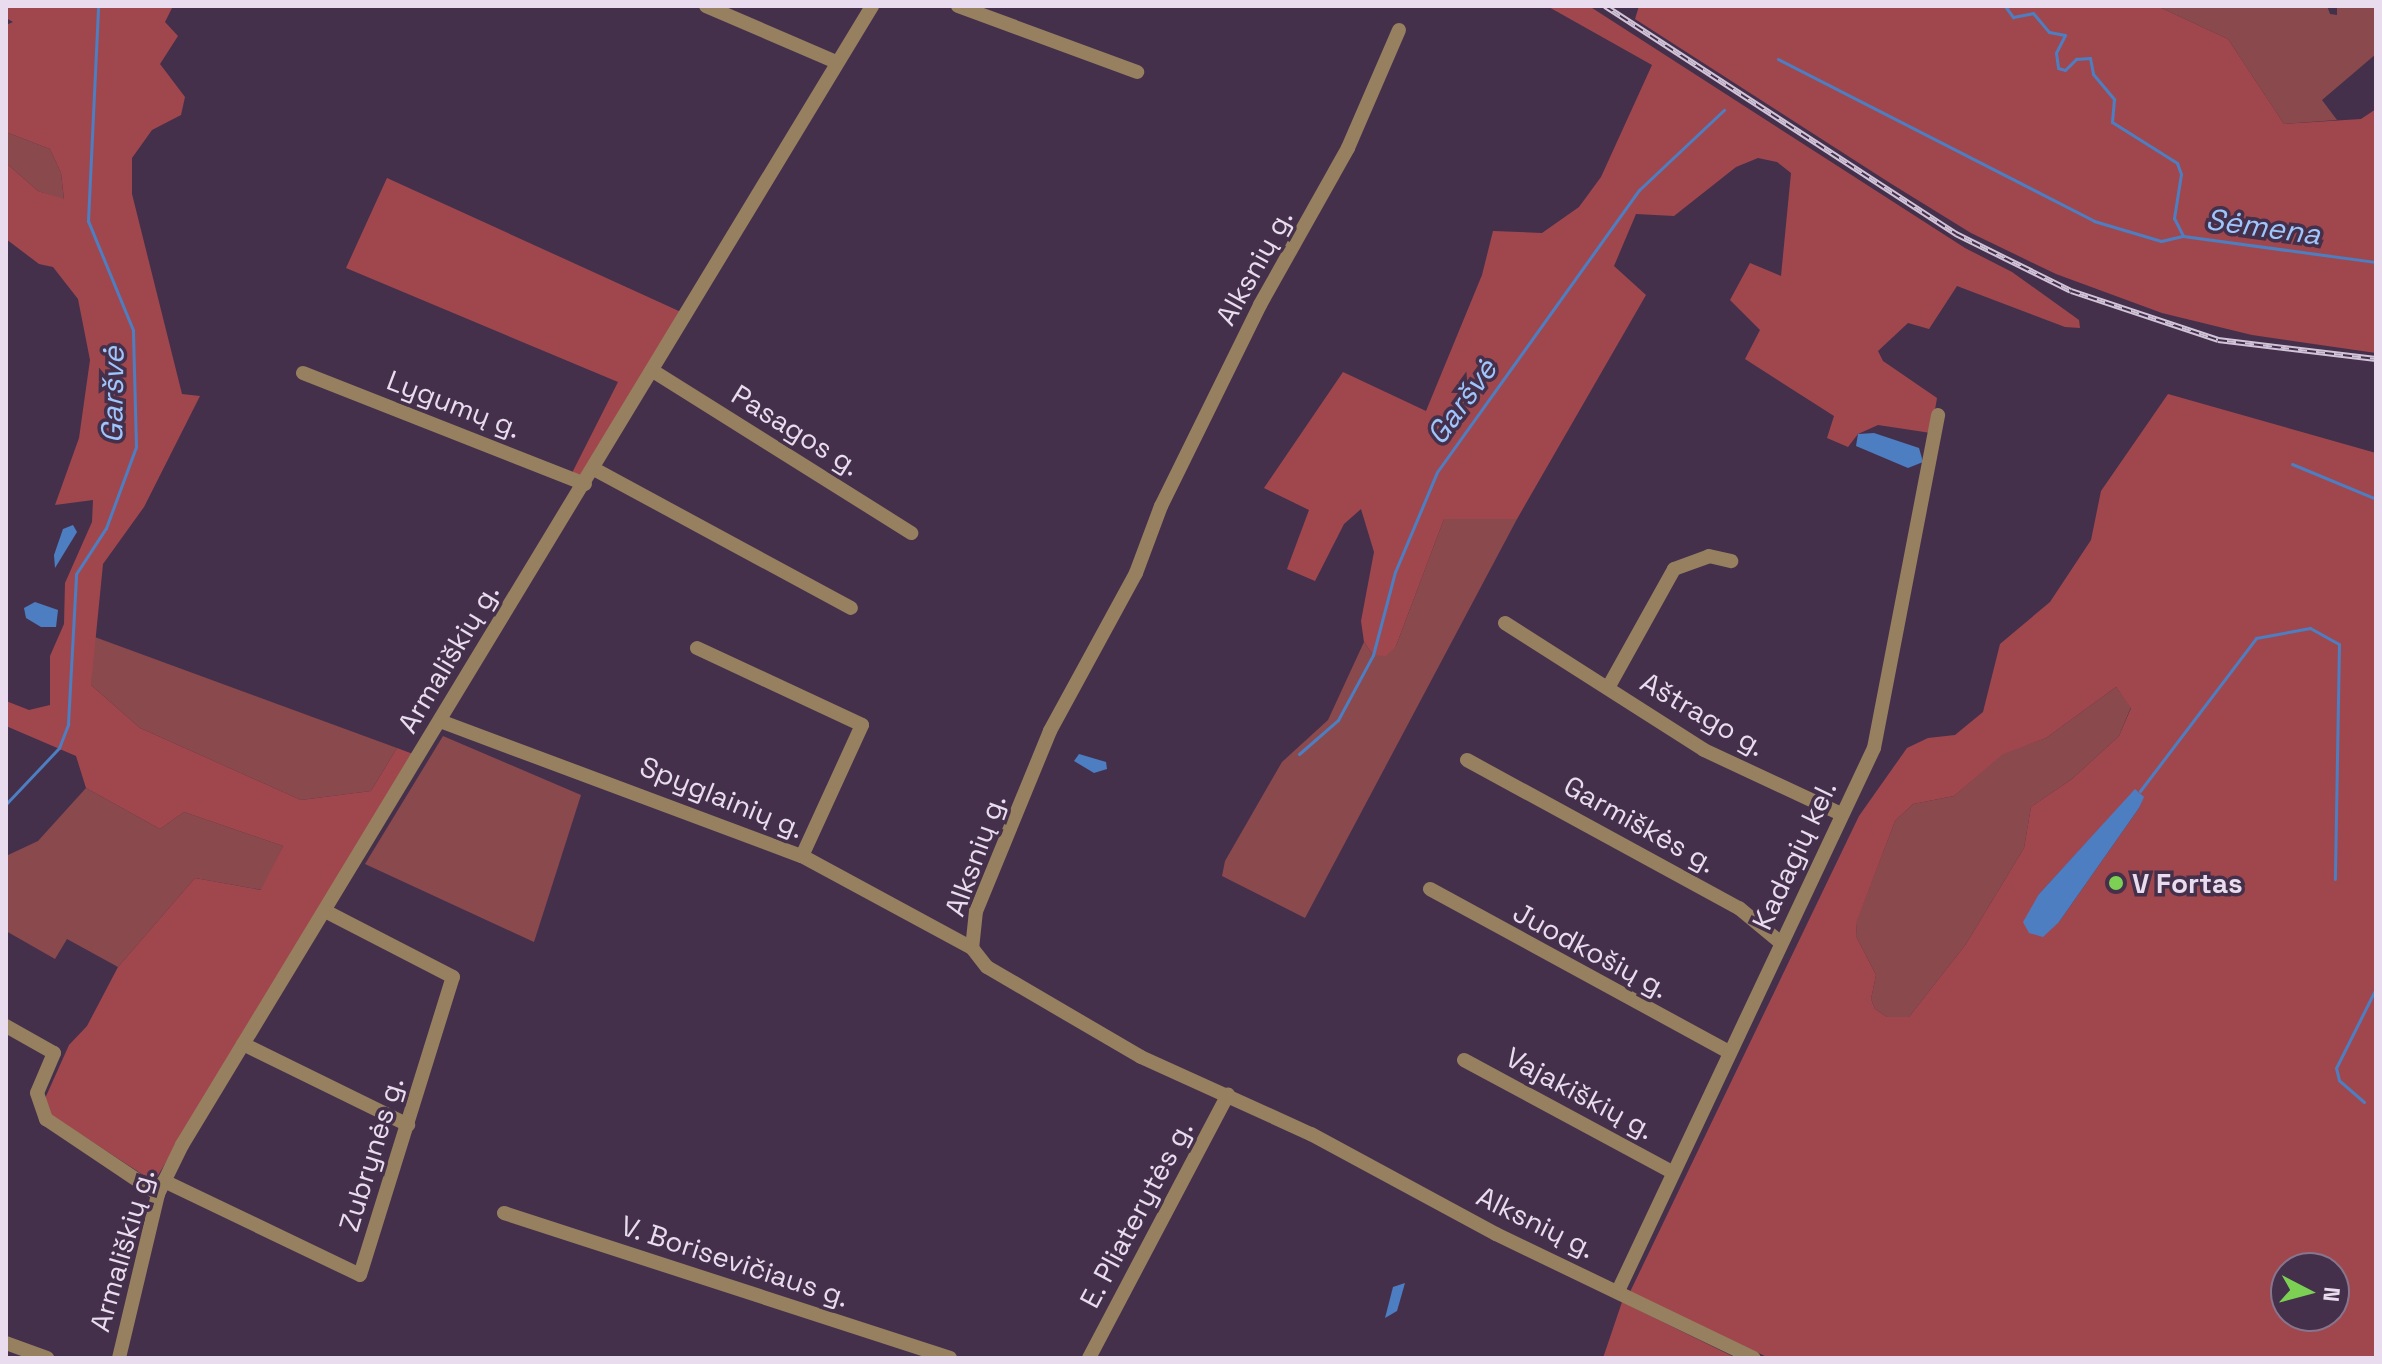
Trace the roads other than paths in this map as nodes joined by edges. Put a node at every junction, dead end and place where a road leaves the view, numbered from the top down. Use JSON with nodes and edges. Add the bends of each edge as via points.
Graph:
{"nodes":[{"id":1,"x":706,"y":6,"type":"edge"},
{"id":2,"x":872,"y":6,"type":"edge"},
{"id":3,"x":958,"y":6,"type":"edge"},
{"id":4,"x":1399,"y":30,"type":"dead end"},
{"id":5,"x":836,"y":62,"type":"junction"},
{"id":6,"x":1137,"y":72,"type":"dead end"},
{"id":7,"x":653,"y":371,"type":"junction"},
{"id":8,"x":303,"y":373,"type":"dead end"},
{"id":9,"x":1938,"y":415,"type":"dead end"},
{"id":10,"x":594,"y":469,"type":"junction"},
{"id":11,"x":585,"y":484,"type":"junction"},
{"id":12,"x":911,"y":533,"type":"dead end"},
{"id":13,"x":1731,"y":561,"type":"dead end"},
{"id":14,"x":851,"y":608,"type":"dead end"},
{"id":15,"x":1505,"y":623,"type":"dead end"},
{"id":16,"x":697,"y":648,"type":"dead end"},
{"id":17,"x":1609,"y":686,"type":"junction"},
{"id":18,"x":440,"y":721,"type":"junction"},
{"id":19,"x":1467,"y":760,"type":"dead end"},
{"id":20,"x":1841,"y":814,"type":"junction"},
{"id":21,"x":802,"y":856,"type":"junction"},
{"id":22,"x":1430,"y":889,"type":"dead end"},
{"id":23,"x":325,"y":911,"type":"junction"},
{"id":24,"x":1781,"y":943,"type":"junction"},
{"id":25,"x":972,"y":948,"type":"junction"},
{"id":26,"x":6,"y":1026,"type":"edge"},
{"id":27,"x":243,"y":1044,"type":"junction"},
{"id":28,"x":1729,"y":1052,"type":"junction"},
{"id":29,"x":1464,"y":1060,"type":"dead end"},
{"id":30,"x":1228,"y":1094,"type":"junction"},
{"id":31,"x":408,"y":1125,"type":"junction"},
{"id":32,"x":1672,"y":1172,"type":"junction"},
{"id":33,"x":161,"y":1188,"type":"junction"},
{"id":34,"x":504,"y":1213,"type":"dead end"},
{"id":35,"x":1618,"y":1291,"type":"junction"},
{"id":36,"x":6,"y":1343,"type":"edge"},
{"id":37,"x":47,"y":1358,"type":"edge"},
{"id":38,"x":119,"y":1358,"type":"edge"},
{"id":39,"x":950,"y":1358,"type":"edge"},
{"id":40,"x":1089,"y":1358,"type":"edge"},
{"id":41,"x":1754,"y":1358,"type":"edge"}],
"edges":[{"from":1,"to":5,"type":"street"},
{"from":2,"to":5,"type":"street","name":"Armališkių g."},
{"from":3,"to":6,"type":"street"},
{"from":4,"to":25,"type":"street","name":"Alksnių g.","via":[[1348,148],[1260,305],[1161,506],[1136,573],[1050,731],[976,911]]},
{"from":5,"to":7,"type":"street","name":"Armališkių g."},
{"from":7,"to":10,"type":"street","name":"Armališkių g."},
{"from":7,"to":12,"type":"street","name":"Pasagos g."},
{"from":8,"to":11,"type":"street","name":"Lygumų g."},
{"from":9,"to":20,"type":"street","name":"Kadagių kel.","via":[[1881,725]]},
{"from":10,"to":11,"type":"street","name":"Armališkių g."},
{"from":10,"to":14,"type":"street"},
{"from":11,"to":18,"type":"street","name":"Armališkių g."},
{"from":13,"to":17,"type":"street","via":[[1709,556],[1674,569]]},
{"from":15,"to":17,"type":"street","name":"Aštrago g."},
{"from":16,"to":21,"type":"street","via":[[862,725]]},
{"from":17,"to":20,"type":"street","name":"Aštrago g.","via":[[1704,750]]},
{"from":18,"to":21,"type":"street","name":"Spyglainių g."},
{"from":18,"to":23,"type":"street","name":"Armališkių g."},
{"from":19,"to":24,"type":"street","name":"Garmiškės g.","via":[[1739,908]]},
{"from":20,"to":24,"type":"street","name":"Kadagių kel."},
{"from":21,"to":25,"type":"street","name":"Spyglainių g."},
{"from":22,"to":28,"type":"street","name":"Juodkošių g."},
{"from":23,"to":27,"type":"street","name":"Armališkių g."},
{"from":23,"to":31,"type":"street","name":"Zubrynės g.","via":[[453,977]]},
{"from":24,"to":28,"type":"street","name":"Kadagių kel."},
{"from":25,"to":30,"type":"street","name":"Alksnių g.","via":[[987,967],[1063,1014],[1141,1057]]},
{"from":26,"to":33,"type":"street","via":[[54,1053],[37,1093],[46,1119]]},
{"from":27,"to":31,"type":"street"},
{"from":27,"to":33,"type":"street","name":"Armališkių g."},
{"from":28,"to":32,"type":"street","name":"Kadagių kel."},
{"from":29,"to":32,"type":"street","name":"Vajakiškių g."},
{"from":30,"to":35,"type":"street","name":"Alksnių g.","via":[[1496,1234]]},
{"from":30,"to":40,"type":"street","name":"E. Pliaterytės g."},
{"from":31,"to":33,"type":"street","name":"Zubrynės g.","via":[[360,1275]]},
{"from":32,"to":35,"type":"street","name":"Kadagių kel."},
{"from":33,"to":38,"type":"street","name":"Armališkių g."},
{"from":34,"to":39,"type":"street","name":"V. Borisevičiaus g."},
{"from":35,"to":41,"type":"street","name":"Alksnių g."},
{"from":36,"to":37,"type":"street"}]}
